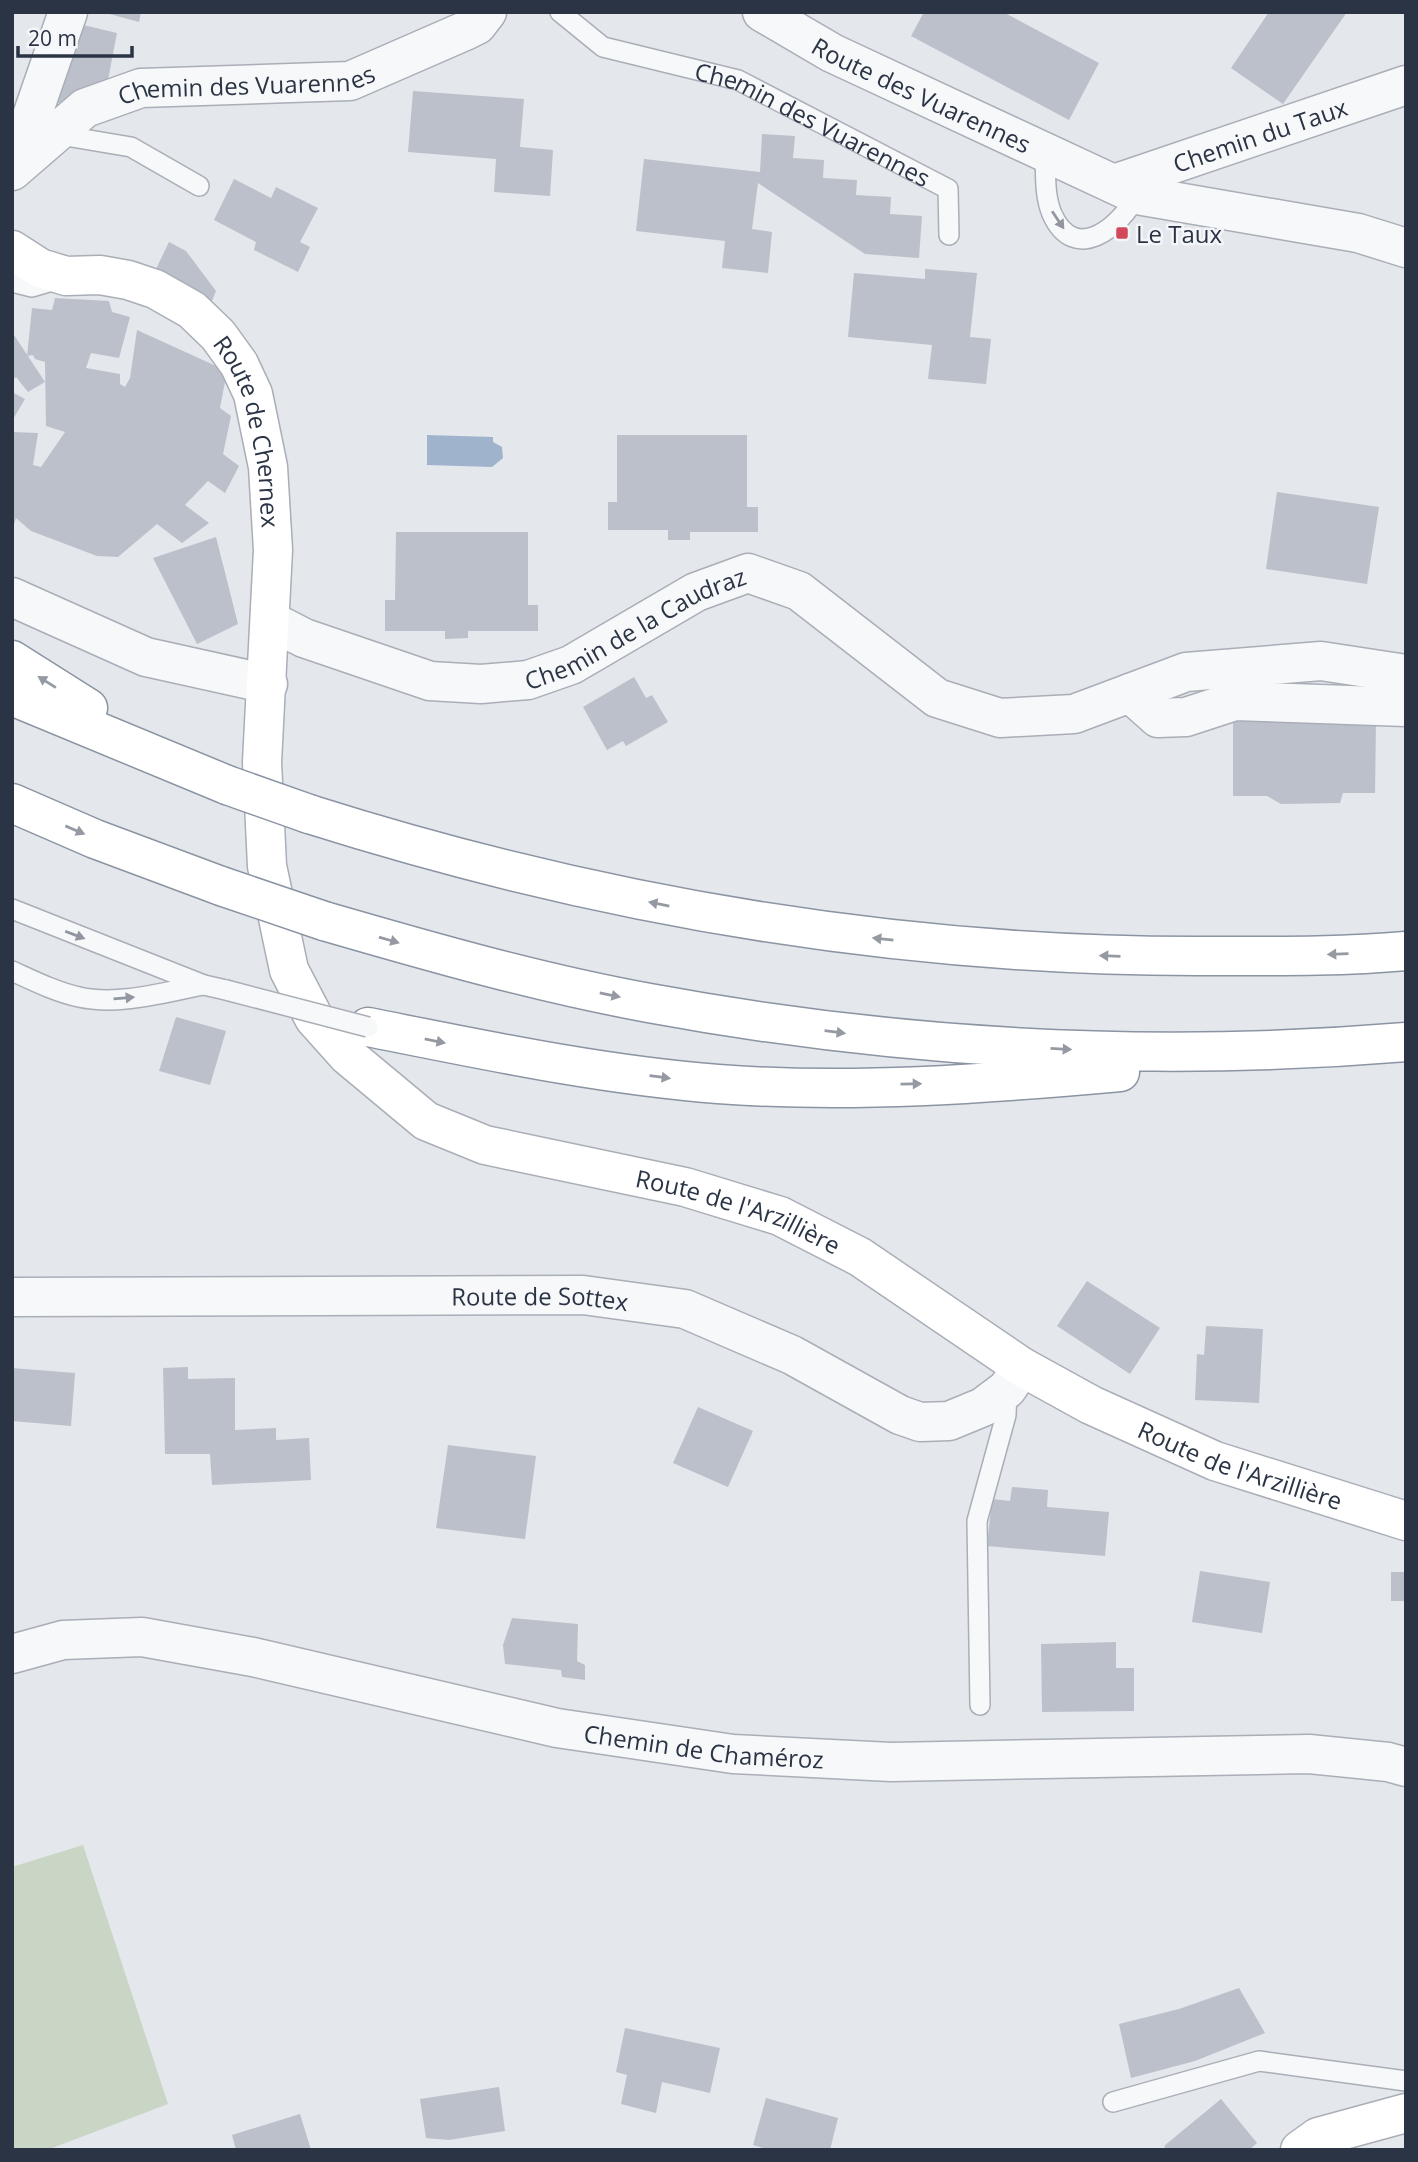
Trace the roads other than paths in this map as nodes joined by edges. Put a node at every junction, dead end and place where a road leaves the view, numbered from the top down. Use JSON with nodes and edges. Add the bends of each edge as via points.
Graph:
{"nodes":[{"id":1,"x":68,"y":12,"type":"edge"},
{"id":2,"x":487,"y":12,"type":"edge"},
{"id":3,"x":560,"y":12,"type":"edge"},
{"id":4,"x":762,"y":12,"type":"edge"},
{"id":5,"x":1406,"y":85,"type":"edge"},
{"id":6,"x":54,"y":134,"type":"junction"},
{"id":7,"x":1045,"y":154,"type":"junction"},
{"id":8,"x":12,"y":171,"type":"edge"},
{"id":9,"x":199,"y":186,"type":"dead end"},
{"id":10,"x":1125,"y":189,"type":"junction"},
{"id":11,"x":949,"y":235,"type":"dead end"},
{"id":12,"x":1406,"y":248,"type":"edge"},
{"id":13,"x":33,"y":269,"type":"edge"},
{"id":14,"x":12,"y":597,"type":"edge"},
{"id":15,"x":271,"y":621,"type":"junction"},
{"id":16,"x":12,"y":660,"type":"edge"},
{"id":17,"x":1406,"y":674,"type":"edge"},
{"id":18,"x":268,"y":684,"type":"junction"},
{"id":19,"x":1130,"y":693,"type":"junction"},
{"id":20,"x":12,"y":696,"type":"edge"},
{"id":21,"x":1406,"y":707,"type":"edge"},
{"id":22,"x":262,"y":762,"type":"joint"},
{"id":23,"x":188,"y":770,"type":"junction"},
{"id":24,"x":12,"y":803,"type":"edge"},
{"id":25,"x":12,"y":909,"type":"edge"},
{"id":26,"x":1406,"y":951,"type":"edge"},
{"id":27,"x":12,"y":971,"type":"edge"},
{"id":28,"x":204,"y":985,"type":"junction"},
{"id":29,"x":368,"y":1027,"type":"joint"},
{"id":30,"x":1406,"y":1042,"type":"edge"},
{"id":31,"x":1264,"y":1052,"type":"junction"},
{"id":32,"x":12,"y":1297,"type":"edge"},
{"id":33,"x":1015,"y":1378,"type":"junction"},
{"id":34,"x":1406,"y":1521,"type":"edge"},
{"id":35,"x":12,"y":1654,"type":"edge"},
{"id":36,"x":980,"y":1705,"type":"dead end"},
{"id":37,"x":1406,"y":1767,"type":"edge"},
{"id":38,"x":1406,"y":2081,"type":"edge"},
{"id":39,"x":1113,"y":2102,"type":"dead end"},
{"id":40,"x":1406,"y":2113,"type":"edge"},
{"id":41,"x":1300,"y":2150,"type":"edge"}],
"edges":[{"from":1,"to":8,"type":"street"},
{"from":2,"to":6,"type":"street","name":"Chemin des Vuarennes","via":[[477,25],[350,81],[141,88],[85,108]]},
{"from":3,"to":11,"type":"lane","name":"Chemin des Vuarennes","via":[[603,47],[738,80],[948,189]]},
{"from":4,"to":7,"type":"street","name":"Route des Vuarennes","via":[[832,53]]},
{"from":5,"to":10,"type":"street","name":"Chemin du Taux"},
{"from":6,"to":8,"type":"street","name":"Chemin des Vuarennes"},
{"from":6,"to":9,"type":"lane","via":[[131,147]]},
{"from":7,"to":10,"type":"street","name":"Route des Vuarennes"},
{"from":7,"to":10,"type":"lane","one_way":true,"via":[[1051,211],[1065,231],[1077,237],[1091,238],[1116,225]]},
{"from":10,"to":12,"type":"street","name":"Route des Vuarennes","via":[[1358,233]]},
{"from":13,"to":15,"type":"main road","name":"Route de Chernex","via":[[100,275],[155,289],[192,310],[239,364],[253,394],[268,467]]},
{"from":14,"to":18,"type":"street","via":[[146,657]]},
{"from":15,"to":18,"type":"main road","name":"Route de Chernex"},
{"from":15,"to":19,"type":"street","name":"Chemin de la Caudraz","via":[[304,638],[430,681],[481,684],[528,680],[571,665],[696,592],[748,573],[799,591],[937,698],[1000,719],[1074,715]]},
{"from":23,"to":16,"type":"main road","one_way":true},
{"from":17,"to":19,"type":"street","name":"Chemin de la Caudraz","via":[[1321,661],[1186,673]]},
{"from":18,"to":22,"type":"main road","name":"Route de Chernex"},
{"from":19,"to":21,"type":"street","via":[[1157,718],[1186,717],[1235,701]]},
{"from":20,"to":23,"type":"main road"},
{"from":22,"to":33,"type":"main road","name":"Route de l'Arzillière","via":[[267,866],[289,970],[314,1018],[348,1056],[426,1121],[485,1145],[685,1187],[780,1216],[860,1257]]},
{"from":26,"to":23,"type":"main road","one_way":true,"bridge":true,"via":[[1121,956],[985,950],[853,936],[591,891],[462,859],[309,814]]},
{"from":24,"to":31,"type":"main road","one_way":true,"bridge":true,"via":[[95,839],[324,921],[647,1003],[768,1023],[979,1045],[1117,1052]]},
{"from":25,"to":28,"type":"lane","one_way":true},
{"from":27,"to":28,"type":"lane","one_way":true,"via":[[94,999],[138,997]]},
{"from":28,"to":29,"type":"lane","bridge":true},
{"from":29,"to":31,"type":"main road","one_way":true,"via":[[618,1072],[794,1088],[998,1083],[1145,1070]]},
{"from":30,"to":31,"type":"main road"},
{"from":32,"to":33,"type":"street","name":"Route de Sottex","via":[[583,1295],[685,1309],[732,1326],[920,1422],[968,1415]]},
{"from":33,"to":34,"type":"main road","name":"Route de l'Arzillière","via":[[1091,1405],[1215,1461]]},
{"from":33,"to":36,"type":"lane","via":[[977,1521]]},
{"from":35,"to":37,"type":"street","name":"Chemin de Chaméroz","via":[[63,1640],[142,1637],[253,1657],[557,1728],[733,1754],[891,1762],[1308,1754]]},
{"from":38,"to":39,"type":"lane","via":[[1259,2061]]},
{"from":40,"to":41,"type":"main road","via":[[1318,2137]]}]}
